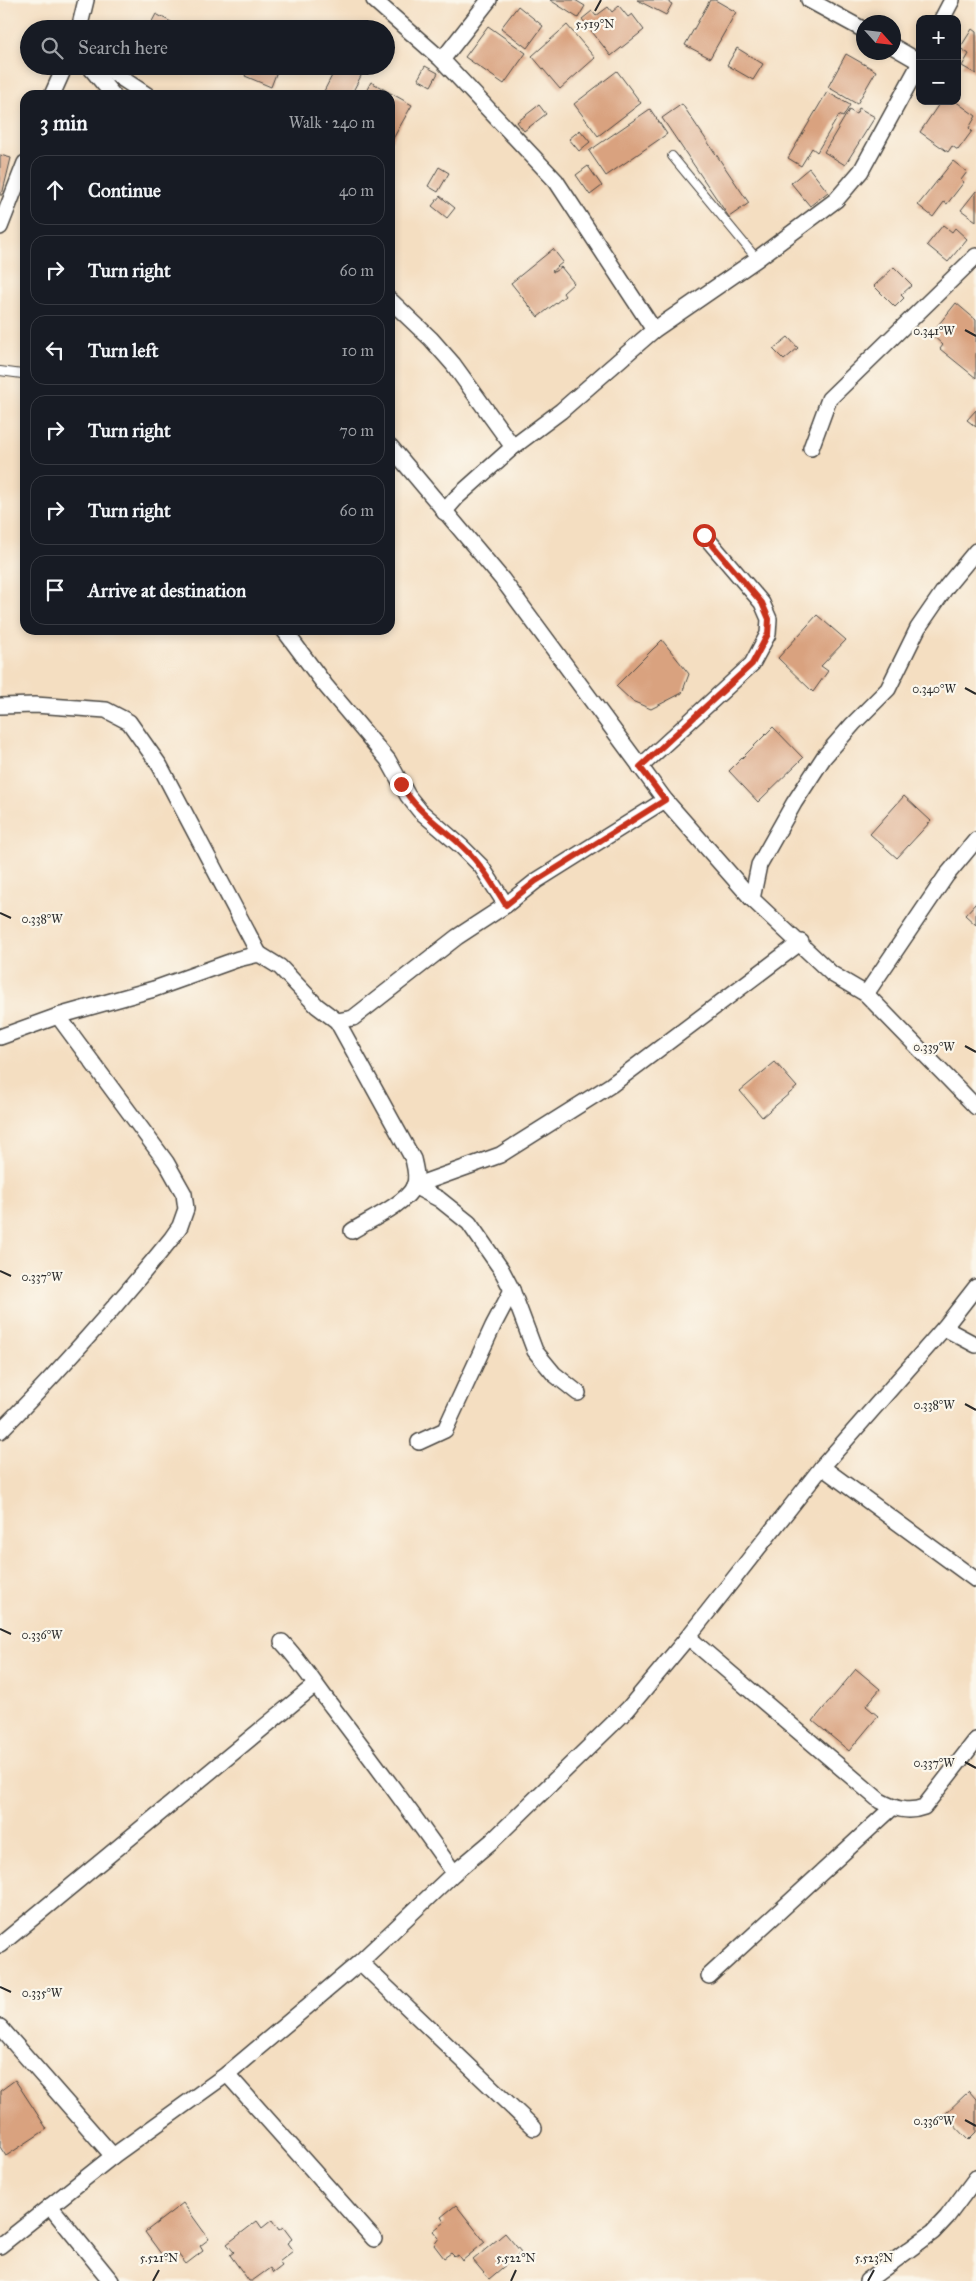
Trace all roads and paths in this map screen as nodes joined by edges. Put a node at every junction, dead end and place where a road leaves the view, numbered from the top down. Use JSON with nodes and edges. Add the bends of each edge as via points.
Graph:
{"nodes":[{"id":1,"x":86,"y":0,"type":"edge"},
{"id":2,"x":374,"y":0,"type":"edge"},
{"id":3,"x":489,"y":0,"type":"edge"},
{"id":4,"x":809,"y":0,"type":"edge"},
{"id":5,"x":952,"y":0,"type":"edge"},
{"id":6,"x":944,"y":15,"type":"edge"},
{"id":7,"x":81,"y":20,"type":"edge"},
{"id":8,"x":856,"y":26,"type":"edge"},
{"id":9,"x":901,"y":51,"type":"edge"},
{"id":10,"x":442,"y":60,"type":"junction"},
{"id":11,"x":917,"y":60,"type":"edge"},
{"id":12,"x":916,"y":69,"type":"edge"},
{"id":13,"x":61,"y":75,"type":"edge"},
{"id":14,"x":96,"y":75,"type":"edge"},
{"id":15,"x":117,"y":75,"type":"edge"},
{"id":16,"x":54,"y":90,"type":"edge"},
{"id":17,"x":109,"y":90,"type":"edge"},
{"id":18,"x":139,"y":90,"type":"edge"},
{"id":19,"x":672,"y":156,"type":"dead end"},
{"id":20,"x":20,"y":176,"type":"edge"},
{"id":21,"x":0,"y":226,"type":"edge"},
{"id":22,"x":976,"y":256,"type":"edge"},
{"id":23,"x":757,"y":259,"type":"junction"},
{"id":24,"x":395,"y":305,"type":"edge"},
{"id":25,"x":654,"y":330,"type":"junction"},
{"id":26,"x":0,"y":371,"type":"edge"},
{"id":27,"x":20,"y":374,"type":"edge"},
{"id":28,"x":513,"y":448,"type":"junction"},
{"id":29,"x":811,"y":448,"type":"dead end"},
{"id":30,"x":395,"y":452,"type":"edge"},
{"id":31,"x":444,"y":512,"type":"junction"},
{"id":32,"x":704,"y":535,"type":"dead end"},
{"id":33,"x":976,"y":551,"type":"edge"},
{"id":34,"x":288,"y":635,"type":"edge"},
{"id":35,"x":0,"y":706,"type":"edge"},
{"id":36,"x":640,"y":767,"type":"junction"},
{"id":37,"x":665,"y":800,"type":"junction"},
{"id":38,"x":976,"y":840,"type":"edge"},
{"id":39,"x":752,"y":899,"type":"junction"},
{"id":40,"x":506,"y":905,"type":"junction"},
{"id":41,"x":801,"y":942,"type":"junction"},
{"id":42,"x":259,"y":954,"type":"junction"},
{"id":43,"x":866,"y":994,"type":"junction"},
{"id":44,"x":58,"y":1016,"type":"junction"},
{"id":45,"x":337,"y":1021,"type":"junction"},
{"id":46,"x":2,"y":1031,"type":"edge"},
{"id":47,"x":976,"y":1106,"type":"edge"},
{"id":48,"x":414,"y":1186,"type":"junction"},
{"id":49,"x":352,"y":1231,"type":"dead end"},
{"id":50,"x":976,"y":1287,"type":"edge"},
{"id":51,"x":512,"y":1290,"type":"junction"},
{"id":52,"x":944,"y":1328,"type":"junction"},
{"id":53,"x":976,"y":1345,"type":"edge"},
{"id":54,"x":578,"y":1393,"type":"dead end"},
{"id":55,"x":0,"y":1431,"type":"edge"},
{"id":56,"x":419,"y":1442,"type":"dead end"},
{"id":57,"x":822,"y":1467,"type":"junction"},
{"id":58,"x":976,"y":1580,"type":"edge"},
{"id":59,"x":688,"y":1637,"type":"junction"},
{"id":60,"x":282,"y":1642,"type":"dead end"},
{"id":61,"x":315,"y":1685,"type":"junction"},
{"id":62,"x":976,"y":1740,"type":"edge"},
{"id":63,"x":892,"y":1808,"type":"junction"},
{"id":64,"x":454,"y":1873,"type":"junction"},
{"id":65,"x":0,"y":1945,"type":"edge"},
{"id":66,"x":360,"y":1962,"type":"junction"},
{"id":67,"x":709,"y":1976,"type":"dead end"},
{"id":68,"x":0,"y":2027,"type":"edge"},
{"id":69,"x":227,"y":2074,"type":"junction"},
{"id":70,"x":534,"y":2128,"type":"dead end"},
{"id":71,"x":113,"y":2156,"type":"junction"},
{"id":72,"x":976,"y":2178,"type":"edge"},
{"id":73,"x":50,"y":2206,"type":"junction"},
{"id":74,"x":374,"y":2239,"type":"dead end"},
{"id":75,"x":0,"y":2246,"type":"edge"},
{"id":76,"x":111,"y":2281,"type":"edge"},
{"id":77,"x":867,"y":2281,"type":"edge"}],
"edges":[{"from":1,"to":7,"type":"street"},
{"from":2,"to":10,"type":"street"},
{"from":3,"to":10,"type":"street"},
{"from":4,"to":8,"type":"street"},
{"from":5,"to":6,"type":"street"},
{"from":9,"to":11,"type":"street"},
{"from":10,"to":25,"type":"street","via":[[556,181]]},
{"from":12,"to":23,"type":"street","via":[[861,171],[836,200]]},
{"from":13,"to":16,"type":"street"},
{"from":14,"to":17,"type":"street"},
{"from":15,"to":18,"type":"street"},
{"from":19,"to":23,"type":"lane"},
{"from":20,"to":21,"type":"street"},
{"from":22,"to":29,"type":"street","via":[[829,399]]},
{"from":23,"to":25,"type":"street"},
{"from":24,"to":28,"type":"street","via":[[453,364]]},
{"from":25,"to":28,"type":"street"},
{"from":26,"to":27,"type":"lane"},
{"from":28,"to":31,"type":"street"},
{"from":30,"to":31,"type":"street"},
{"from":31,"to":36,"type":"street","via":[[533,620]]},
{"from":32,"to":36,"type":"street","via":[[762,603],[769,619],[768,634],[752,664]]},
{"from":33,"to":39,"type":"street","via":[[918,628],[888,689],[824,757],[794,803],[759,865]]},
{"from":34,"to":40,"type":"street","via":[[388,760],[420,811],[481,866]]},
{"from":35,"to":42,"type":"street","via":[[106,710],[129,722],[160,766]]},
{"from":36,"to":37,"type":"street"},
{"from":37,"to":39,"type":"street"},
{"from":37,"to":40,"type":"street","via":[[560,865]]},
{"from":38,"to":43,"type":"street","via":[[946,876]]},
{"from":39,"to":41,"type":"street"},
{"from":40,"to":45,"type":"street","via":[[458,937],[353,1018]]},
{"from":41,"to":43,"type":"street","via":[[832,974]]},
{"from":41,"to":48,"type":"street","via":[[603,1090],[500,1155]]},
{"from":42,"to":44,"type":"street"},
{"from":42,"to":45,"type":"street","via":[[280,967],[317,1006]]},
{"from":43,"to":47,"type":"street"},
{"from":44,"to":46,"type":"street"},
{"from":44,"to":55,"type":"street","via":[[166,1162],[184,1194],[186,1209],[171,1239],[101,1324]]},
{"from":45,"to":48,"type":"street","via":[[413,1159]]},
{"from":48,"to":49,"type":"street","via":[[406,1198]]},
{"from":48,"to":51,"type":"street","via":[[439,1199],[469,1223]]},
{"from":50,"to":52,"type":"street"},
{"from":51,"to":54,"type":"street","via":[[535,1351],[554,1374]]},
{"from":51,"to":56,"type":"street","via":[[444,1430]]},
{"from":52,"to":53,"type":"street"},
{"from":52,"to":57,"type":"street"},
{"from":57,"to":58,"type":"street"},
{"from":57,"to":59,"type":"street"},
{"from":59,"to":63,"type":"street","via":[[880,1802]]},
{"from":59,"to":64,"type":"street","via":[[628,1709],[492,1841]]},
{"from":60,"to":61,"type":"street","via":[[299,1660]]},
{"from":61,"to":64,"type":"street"},
{"from":61,"to":65,"type":"street"},
{"from":62,"to":63,"type":"street","via":[[924,1807],[914,1811]]},
{"from":63,"to":67,"type":"street"},
{"from":64,"to":66,"type":"street"},
{"from":66,"to":69,"type":"street"},
{"from":66,"to":70,"type":"street"},
{"from":68,"to":71,"type":"street"},
{"from":69,"to":71,"type":"street"},
{"from":69,"to":74,"type":"street"},
{"from":71,"to":73,"type":"street"},
{"from":72,"to":77,"type":"street","via":[[933,2232]]},
{"from":73,"to":75,"type":"street"},
{"from":73,"to":76,"type":"street"}]}
